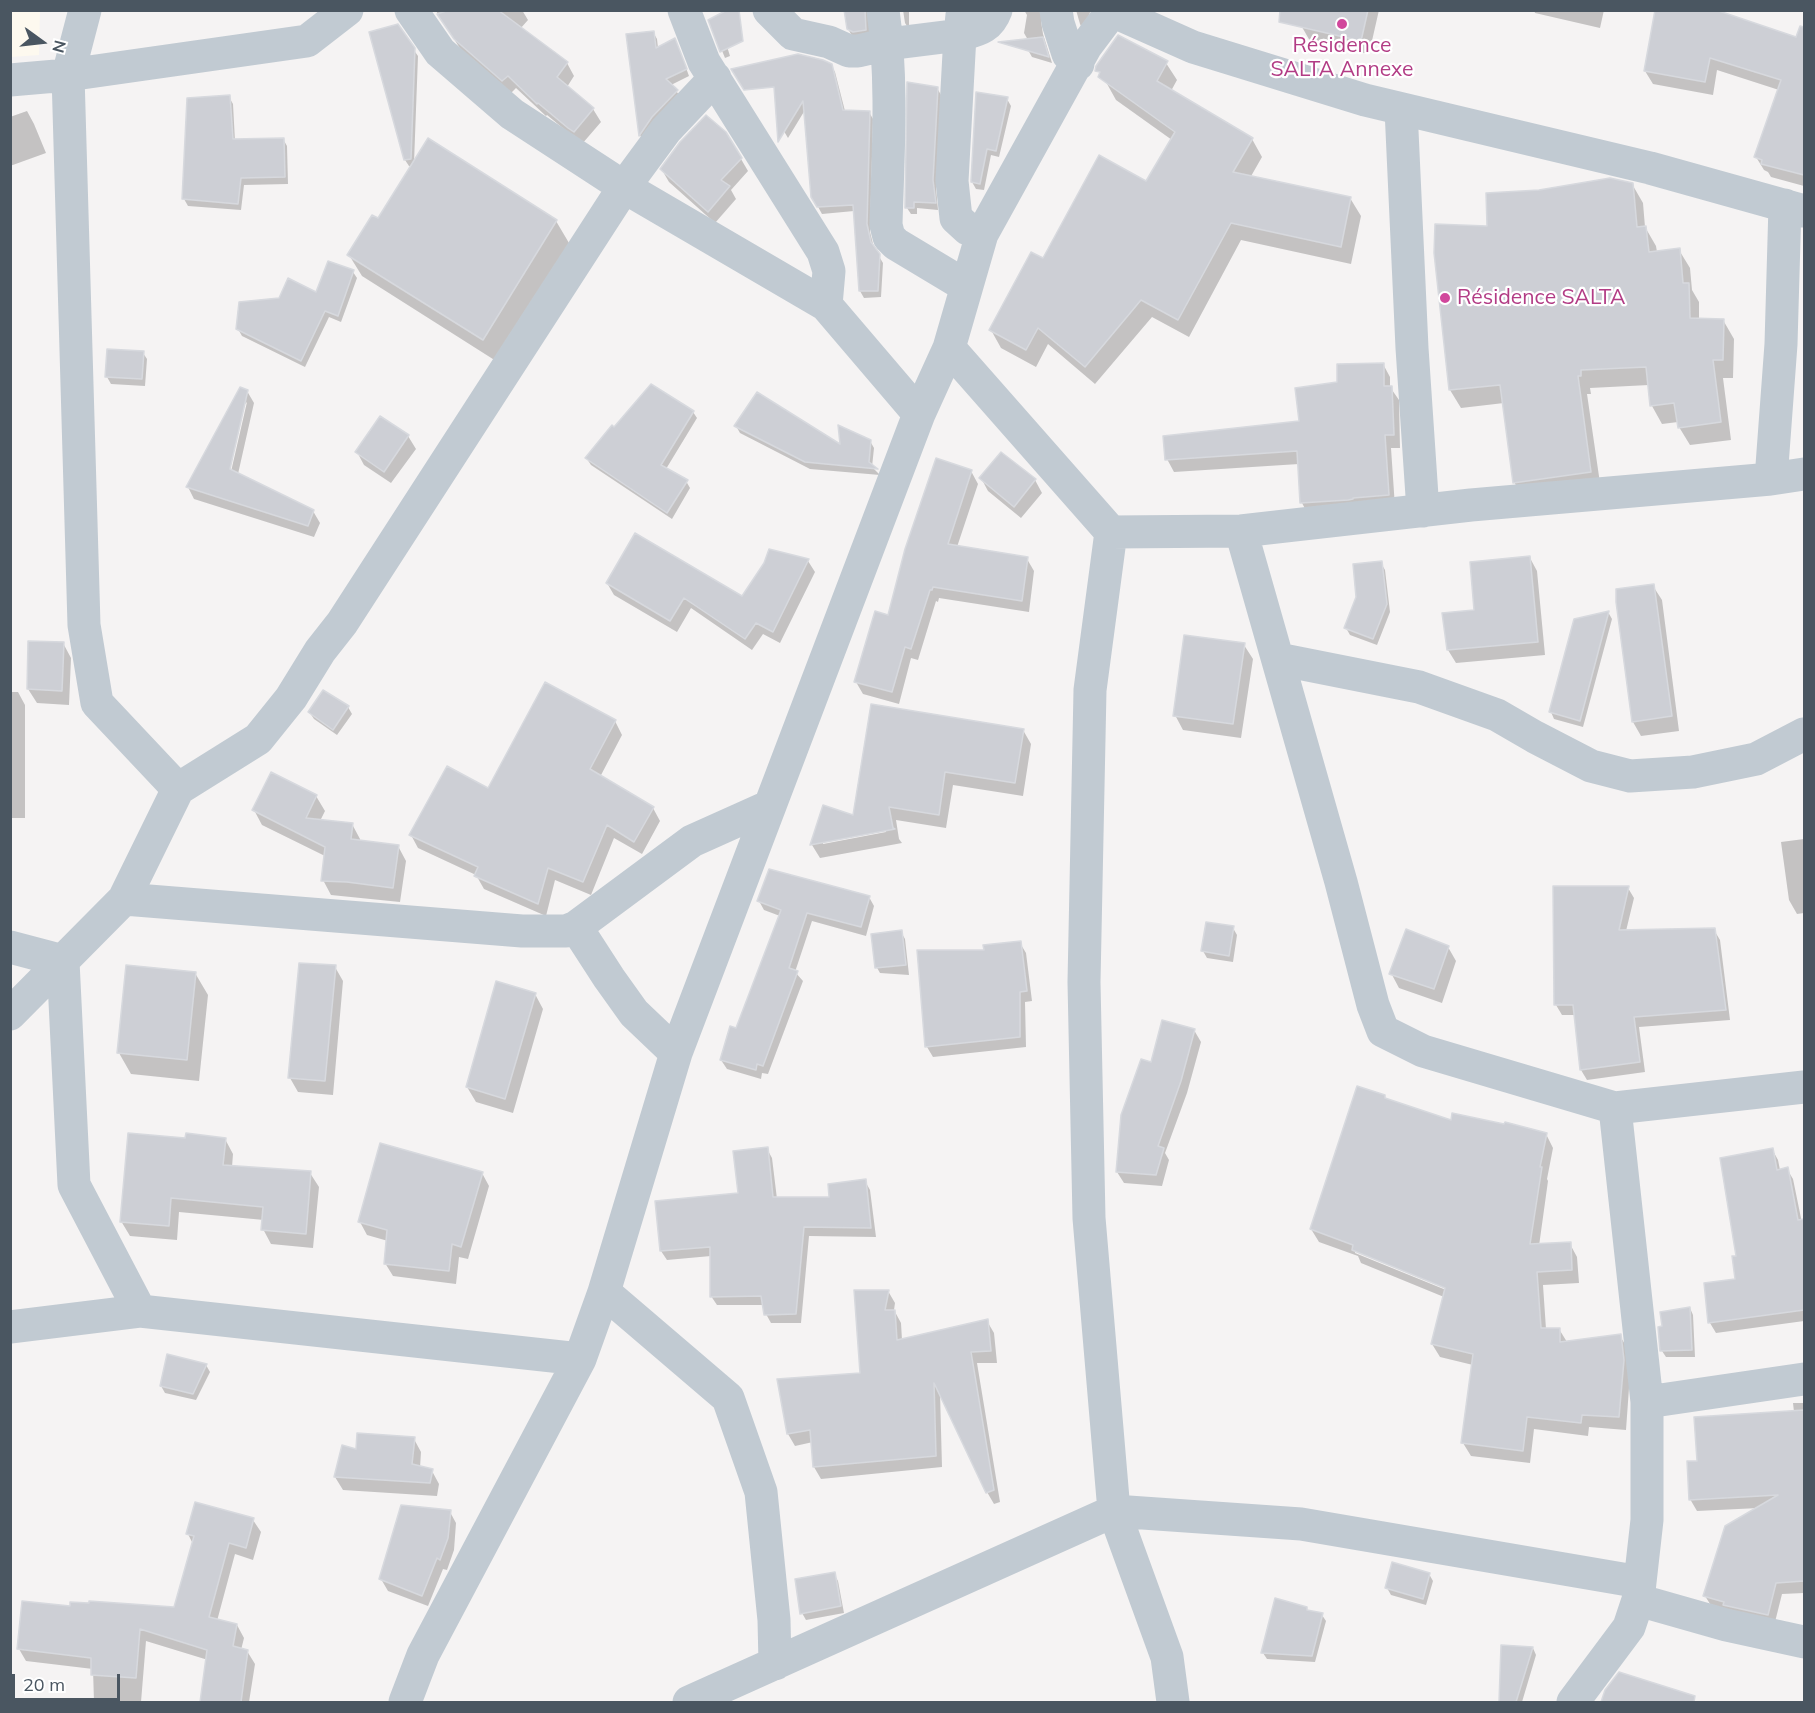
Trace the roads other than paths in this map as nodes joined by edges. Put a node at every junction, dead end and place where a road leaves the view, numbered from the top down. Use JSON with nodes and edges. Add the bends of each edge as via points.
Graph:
{"nodes":[{"id":1,"x":85,"y":10,"type":"edge"},
{"id":2,"x":347,"y":10,"type":"edge"},
{"id":3,"x":411,"y":10,"type":"edge"},
{"id":4,"x":684,"y":10,"type":"edge"},
{"id":5,"x":769,"y":10,"type":"edge"},
{"id":6,"x":883,"y":10,"type":"edge"},
{"id":7,"x":996,"y":10,"type":"edge"},
{"id":8,"x":1056,"y":10,"type":"edge"},
{"id":9,"x":1112,"y":11,"type":"edge"},
{"id":10,"x":961,"y":23,"type":"edge"},
{"id":11,"x":888,"y":44,"type":"junction"},
{"id":12,"x":1078,"y":64,"type":"junction"},
{"id":13,"x":68,"y":75,"type":"junction"},
{"id":14,"x":715,"y":78,"type":"junction"},
{"id":15,"x":10,"y":80,"type":"edge"},
{"id":16,"x":1401,"y":109,"type":"junction"},
{"id":17,"x":624,"y":187,"type":"junction"},
{"id":18,"x":1795,"y":208,"type":"edge"},
{"id":19,"x":982,"y":234,"type":"junction"},
{"id":20,"x":966,"y":286,"type":"junction"},
{"id":21,"x":826,"y":305,"type":"junction"},
{"id":22,"x":949,"y":348,"type":"junction"},
{"id":23,"x":919,"y":414,"type":"junction"},
{"id":24,"x":1804,"y":474,"type":"edge"},
{"id":25,"x":1771,"y":479,"type":"junction"},
{"id":26,"x":1423,"y":511,"type":"junction"},
{"id":27,"x":1241,"y":531,"type":"junction"},
{"id":28,"x":1112,"y":532,"type":"junction"},
{"id":29,"x":1278,"y":659,"type":"junction"},
{"id":30,"x":1804,"y":734,"type":"edge"},
{"id":31,"x":178,"y":789,"type":"junction"},
{"id":32,"x":770,"y":806,"type":"junction"},
{"id":33,"x":124,"y":899,"type":"junction"},
{"id":34,"x":576,"y":927,"type":"junction"},
{"id":35,"x":10,"y":946,"type":"edge"},
{"id":36,"x":63,"y":961,"type":"junction"},
{"id":37,"x":10,"y":1014,"type":"edge"},
{"id":38,"x":676,"y":1053,"type":"junction"},
{"id":39,"x":1804,"y":1087,"type":"edge"},
{"id":40,"x":1615,"y":1108,"type":"junction"},
{"id":41,"x":604,"y":1292,"type":"junction"},
{"id":42,"x":140,"y":1311,"type":"junction"},
{"id":43,"x":10,"y":1327,"type":"edge"},
{"id":44,"x":580,"y":1359,"type":"junction"},
{"id":45,"x":1804,"y":1379,"type":"edge"},
{"id":46,"x":1647,"y":1402,"type":"junction"},
{"id":47,"x":1114,"y":1511,"type":"junction"},
{"id":48,"x":1639,"y":1591,"type":"junction"},
{"id":49,"x":1804,"y":1642,"type":"edge"},
{"id":50,"x":775,"y":1664,"type":"junction"},
{"id":51,"x":405,"y":1702,"type":"edge"},
{"id":52,"x":689,"y":1702,"type":"edge"},
{"id":53,"x":1173,"y":1702,"type":"edge"},
{"id":54,"x":1573,"y":1702,"type":"edge"}],
"edges":[{"from":1,"to":13,"type":"street"},
{"from":2,"to":13,"type":"street","via":[[307,41]]},
{"from":3,"to":17,"type":"street","via":[[440,52],[512,114]]},
{"from":4,"to":14,"type":"street","via":[[704,62]]},
{"from":5,"to":11,"type":"street","via":[[793,34],[849,51]]},
{"from":6,"to":11,"type":"street"},
{"from":7,"to":10,"type":"street","via":[[985,27]]},
{"from":8,"to":12,"type":"street","via":[[1068,54]]},
{"from":9,"to":12,"type":"street"},
{"from":9,"to":16,"type":"street","via":[[1193,47]]},
{"from":10,"to":11,"type":"street"},
{"from":10,"to":19,"type":"street","via":[[952,181],[956,218],[968,229]]},
{"from":11,"to":20,"type":"street","via":[[889,237]]},
{"from":12,"to":19,"type":"street"},
{"from":13,"to":15,"type":"street"},
{"from":13,"to":31,"type":"street","via":[[84,625],[97,703]]},
{"from":14,"to":17,"type":"street","via":[[666,130]]},
{"from":14,"to":21,"type":"street","via":[[823,252],[829,271]]},
{"from":16,"to":18,"type":"street","via":[[1650,168]]},
{"from":16,"to":26,"type":"street"},
{"from":17,"to":21,"type":"street"},
{"from":17,"to":31,"type":"street","via":[[291,698],[258,740]]},
{"from":18,"to":25,"type":"street"},
{"from":19,"to":20,"type":"street"},
{"from":20,"to":22,"type":"street"},
{"from":21,"to":23,"type":"street"},
{"from":22,"to":23,"type":"street"},
{"from":22,"to":28,"type":"street"},
{"from":23,"to":32,"type":"street"},
{"from":24,"to":25,"type":"street"},
{"from":25,"to":26,"type":"street"},
{"from":26,"to":27,"type":"street"},
{"from":27,"to":28,"type":"street"},
{"from":27,"to":29,"type":"street"},
{"from":28,"to":47,"type":"street","via":[[1090,690],[1084,982],[1089,1218]]},
{"from":29,"to":30,"type":"street","via":[[1419,687],[1497,715],[1591,766],[1630,776],[1693,772],[1756,759]]},
{"from":29,"to":40,"type":"street","via":[[1383,1031],[1423,1051]]},
{"from":31,"to":33,"type":"street"},
{"from":32,"to":34,"type":"street","via":[[692,841]]},
{"from":32,"to":38,"type":"street"},
{"from":33,"to":34,"type":"street","via":[[522,931],[566,931]]},
{"from":33,"to":36,"type":"street"},
{"from":34,"to":38,"type":"street","via":[[634,1013]]},
{"from":35,"to":36,"type":"street"},
{"from":36,"to":37,"type":"street"},
{"from":36,"to":42,"type":"street","via":[[74,1185]]},
{"from":38,"to":41,"type":"street"},
{"from":39,"to":40,"type":"street"},
{"from":40,"to":46,"type":"street"},
{"from":41,"to":44,"type":"street"},
{"from":41,"to":50,"type":"street","via":[[728,1398],[762,1492]]},
{"from":42,"to":43,"type":"street"},
{"from":42,"to":44,"type":"street"},
{"from":44,"to":51,"type":"street","via":[[423,1655]]},
{"from":45,"to":46,"type":"street"},
{"from":46,"to":48,"type":"street","via":[[1647,1520]]},
{"from":47,"to":48,"type":"street","via":[[1301,1524]]},
{"from":47,"to":50,"type":"street"},
{"from":47,"to":53,"type":"street","via":[[1167,1656]]},
{"from":48,"to":49,"type":"street","via":[[1726,1625]]},
{"from":48,"to":54,"type":"street","via":[[1629,1627]]},
{"from":50,"to":52,"type":"street"}]}
